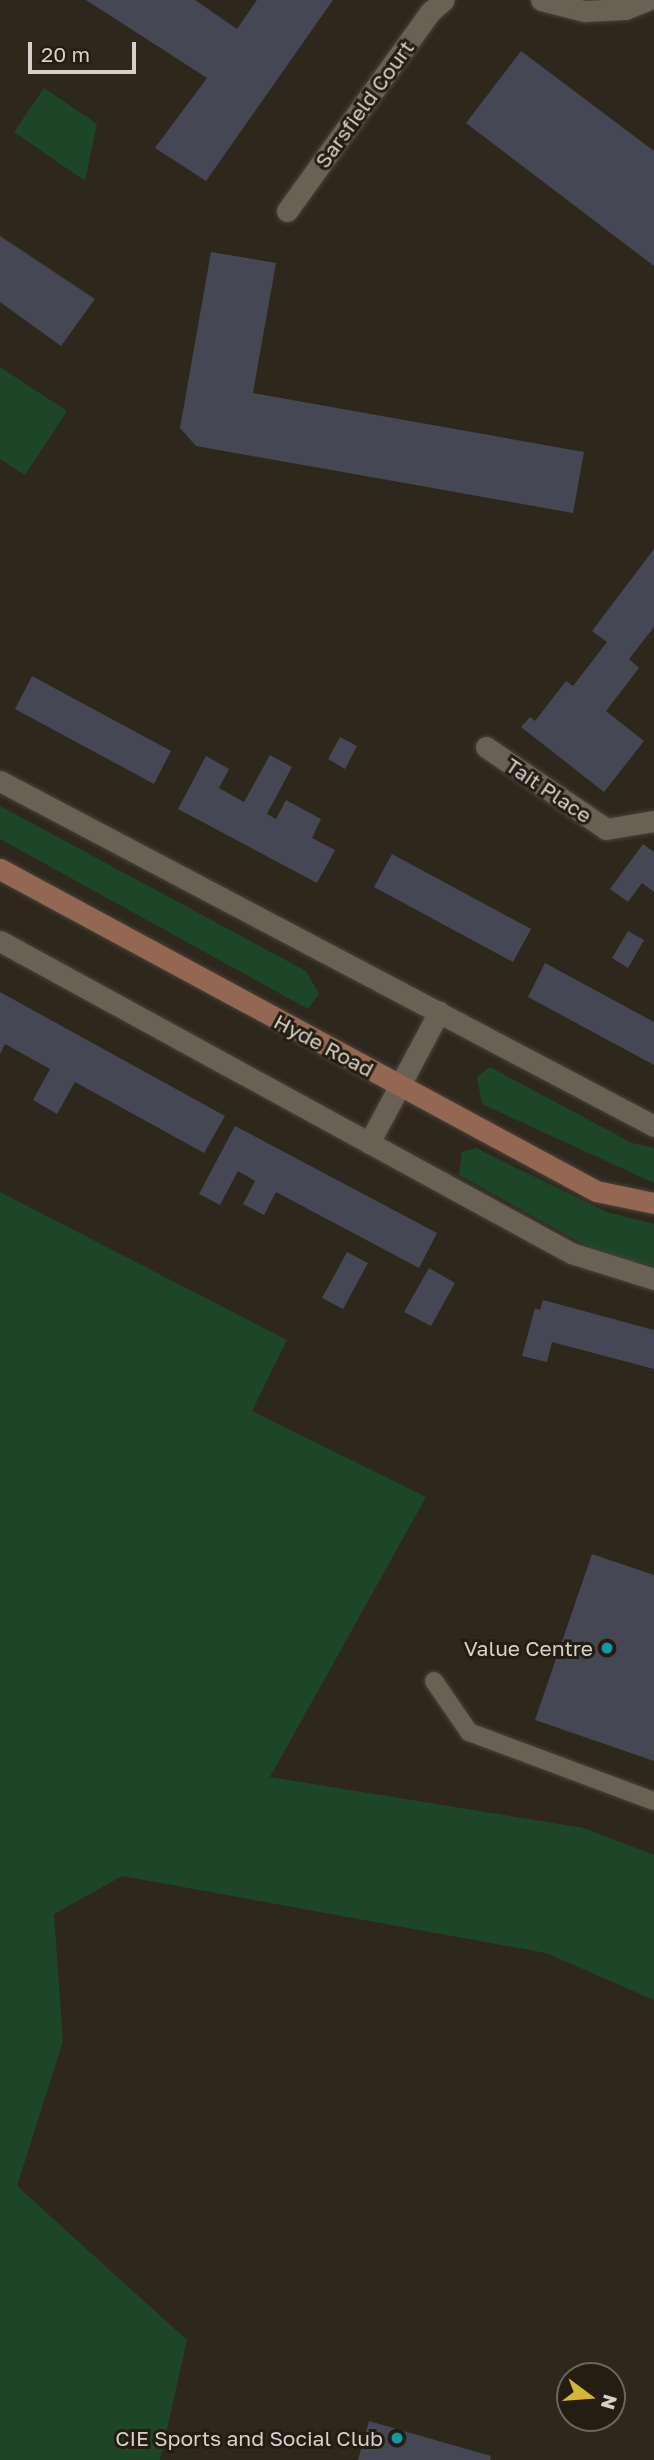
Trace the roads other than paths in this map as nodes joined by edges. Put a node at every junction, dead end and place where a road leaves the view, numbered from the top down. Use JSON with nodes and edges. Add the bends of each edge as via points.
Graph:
{"nodes":[{"id":1,"x":444,"y":0,"type":"edge"},
{"id":2,"x":541,"y":0,"type":"edge"},
{"id":3,"x":647,"y":0,"type":"edge"},
{"id":4,"x":287,"y":211,"type":"dead end"},
{"id":5,"x":486,"y":747,"type":"dead end"},
{"id":6,"x":0,"y":781,"type":"edge"},
{"id":7,"x":654,"y":821,"type":"edge"},
{"id":8,"x":0,"y":869,"type":"edge"},
{"id":9,"x":0,"y":941,"type":"edge"},
{"id":10,"x":439,"y":1012,"type":"junction"},
{"id":11,"x":397,"y":1084,"type":"junction"},
{"id":12,"x":654,"y":1126,"type":"edge"},
{"id":13,"x":369,"y":1143,"type":"junction"},
{"id":14,"x":654,"y":1203,"type":"edge"},
{"id":15,"x":654,"y":1279,"type":"edge"},
{"id":16,"x":434,"y":1681,"type":"dead end"},
{"id":17,"x":654,"y":1801,"type":"edge"}],
"edges":[{"from":1,"to":4,"type":"street","name":"Sarsfield Court","via":[[430,12]]},
{"from":2,"to":3,"type":"street","via":[[584,11],[606,11]]},
{"from":5,"to":7,"type":"street","name":"Tait Place","via":[[606,829]]},
{"from":6,"to":10,"type":"street"},
{"from":8,"to":11,"type":"street","name":"Hyde Road"},
{"from":9,"to":13,"type":"street"},
{"from":10,"to":11,"type":"street"},
{"from":10,"to":12,"type":"street"},
{"from":11,"to":13,"type":"street"},
{"from":11,"to":14,"type":"street","name":"Hyde Road","via":[[596,1191]]},
{"from":13,"to":15,"type":"street","via":[[571,1252]]},
{"from":16,"to":17,"type":"lane","via":[[469,1732]]}]}
